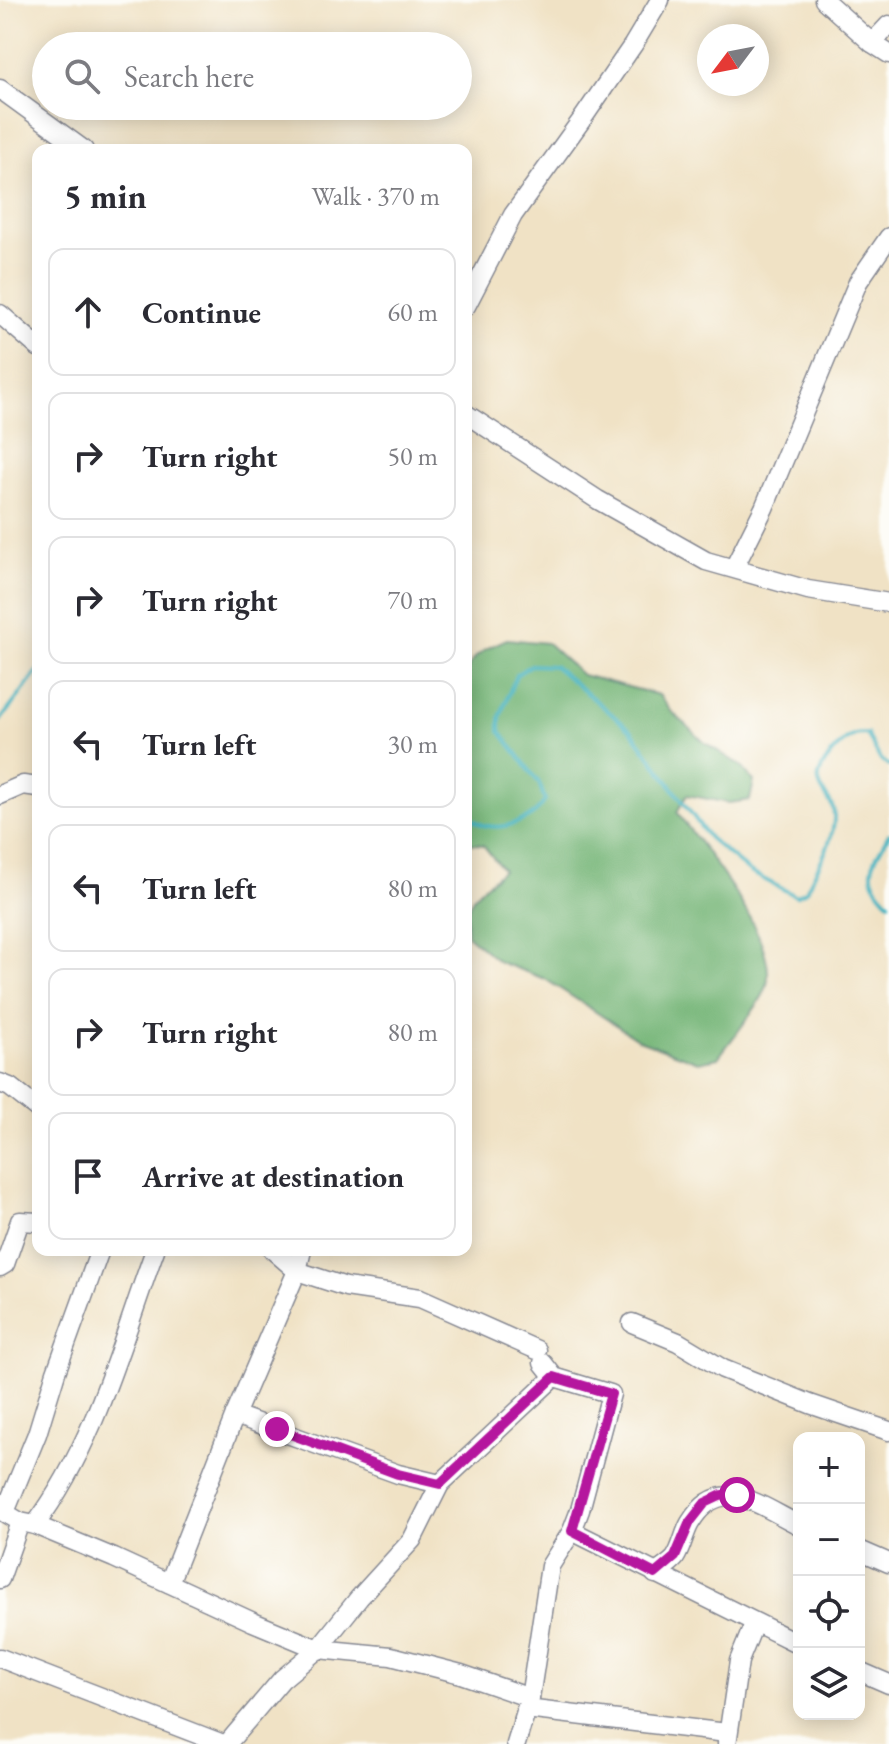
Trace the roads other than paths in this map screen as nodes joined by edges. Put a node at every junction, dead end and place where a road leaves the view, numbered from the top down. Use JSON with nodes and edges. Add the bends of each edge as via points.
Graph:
{"nodes":[{"id":1,"x":660,"y":0,"type":"edge"},
{"id":2,"x":824,"y":0,"type":"edge"},
{"id":3,"x":889,"y":25,"type":"edge"},
{"id":4,"x":872,"y":43,"type":"junction"},
{"id":5,"x":889,"y":54,"type":"edge"},
{"id":6,"x":0,"y":89,"type":"edge"},
{"id":7,"x":32,"y":112,"type":"edge"},
{"id":8,"x":43,"y":120,"type":"edge"},
{"id":9,"x":76,"y":144,"type":"edge"},
{"id":10,"x":889,"y":237,"type":"edge"},
{"id":11,"x":472,"y":294,"type":"edge"},
{"id":12,"x":0,"y":314,"type":"edge"},
{"id":13,"x":32,"y":342,"type":"edge"},
{"id":14,"x":472,"y":418,"type":"edge"},
{"id":15,"x":734,"y":568,"type":"junction"},
{"id":16,"x":889,"y":603,"type":"edge"},
{"id":17,"x":32,"y":786,"type":"edge"},
{"id":18,"x":0,"y":795,"type":"edge"},
{"id":19,"x":0,"y":1083,"type":"edge"},
{"id":20,"x":32,"y":1104,"type":"edge"},
{"id":21,"x":32,"y":1222,"type":"edge"},
{"id":22,"x":98,"y":1256,"type":"edge"},
{"id":23,"x":153,"y":1256,"type":"edge"},
{"id":24,"x":280,"y":1256,"type":"edge"},
{"id":25,"x":301,"y":1256,"type":"edge"},
{"id":26,"x":0,"y":1267,"type":"edge"},
{"id":27,"x":297,"y":1271,"type":"junction"},
{"id":28,"x":632,"y":1323,"type":"dead end"},
{"id":29,"x":545,"y":1363,"type":"junction"},
{"id":30,"x":235,"y":1415,"type":"junction"},
{"id":31,"x":889,"y":1431,"type":"edge"},
{"id":32,"x":440,"y":1484,"type":"junction"},
{"id":33,"x":15,"y":1517,"type":"edge"},
{"id":34,"x":793,"y":1522,"type":"edge"},
{"id":35,"x":572,"y":1531,"type":"junction"},
{"id":36,"x":865,"y":1553,"type":"edge"},
{"id":37,"x":889,"y":1563,"type":"edge"},
{"id":38,"x":655,"y":1574,"type":"junction"},
{"id":39,"x":0,"y":1579,"type":"edge"},
{"id":40,"x":169,"y":1583,"type":"junction"},
{"id":41,"x":754,"y":1624,"type":"junction"},
{"id":42,"x":793,"y":1641,"type":"edge"},
{"id":43,"x":318,"y":1649,"type":"junction"},
{"id":44,"x":0,"y":1658,"type":"edge"},
{"id":45,"x":865,"y":1674,"type":"edge"},
{"id":46,"x":889,"y":1684,"type":"edge"},
{"id":47,"x":528,"y":1704,"type":"junction"},
{"id":48,"x":727,"y":1738,"type":"edge"},
{"id":49,"x":225,"y":1744,"type":"edge"},
{"id":50,"x":516,"y":1744,"type":"edge"}],
"edges":[{"from":1,"to":11,"type":"street","via":[[513,215]]},
{"from":2,"to":4,"type":"street"},
{"from":3,"to":4,"type":"street"},
{"from":4,"to":5,"type":"street"},
{"from":6,"to":7,"type":"street"},
{"from":8,"to":9,"type":"street"},
{"from":10,"to":15,"type":"street","via":[[858,282]]},
{"from":12,"to":13,"type":"street"},
{"from":14,"to":15,"type":"street","via":[[598,500],[706,561]]},
{"from":15,"to":16,"type":"street","via":[[808,590]]},
{"from":17,"to":18,"type":"street"},
{"from":19,"to":20,"type":"street"},
{"from":21,"to":26,"type":"street","via":[[20,1221]]},
{"from":22,"to":33,"type":"street","via":[[56,1372]]},
{"from":23,"to":33,"type":"street","via":[[91,1427],[59,1493]]},
{"from":24,"to":27,"type":"street"},
{"from":25,"to":27,"type":"street"},
{"from":27,"to":29,"type":"street","via":[[346,1287],[420,1298]]},
{"from":27,"to":30,"type":"street"},
{"from":28,"to":31,"type":"street","via":[[723,1369]]},
{"from":29,"to":32,"type":"street"},
{"from":29,"to":35,"type":"street","via":[[611,1394]]},
{"from":30,"to":32,"type":"street"},
{"from":30,"to":40,"type":"street"},
{"from":32,"to":43,"type":"street","via":[[412,1540]]},
{"from":33,"to":39,"type":"street"},
{"from":33,"to":40,"type":"street"},
{"from":34,"to":38,"type":"street","via":[[737,1495],[722,1495],[705,1503],[675,1557]]},
{"from":35,"to":38,"type":"street"},
{"from":35,"to":47,"type":"street","via":[[550,1566]]},
{"from":36,"to":37,"type":"street"},
{"from":38,"to":41,"type":"street"},
{"from":40,"to":43,"type":"street"},
{"from":41,"to":42,"type":"street"},
{"from":41,"to":48,"type":"street","via":[[739,1661]]},
{"from":43,"to":47,"type":"street","via":[[391,1656],[461,1674]]},
{"from":43,"to":49,"type":"street","via":[[282,1679]]},
{"from":44,"to":49,"type":"street"},
{"from":45,"to":46,"type":"street"},
{"from":47,"to":48,"type":"street"},
{"from":47,"to":50,"type":"street"}]}
